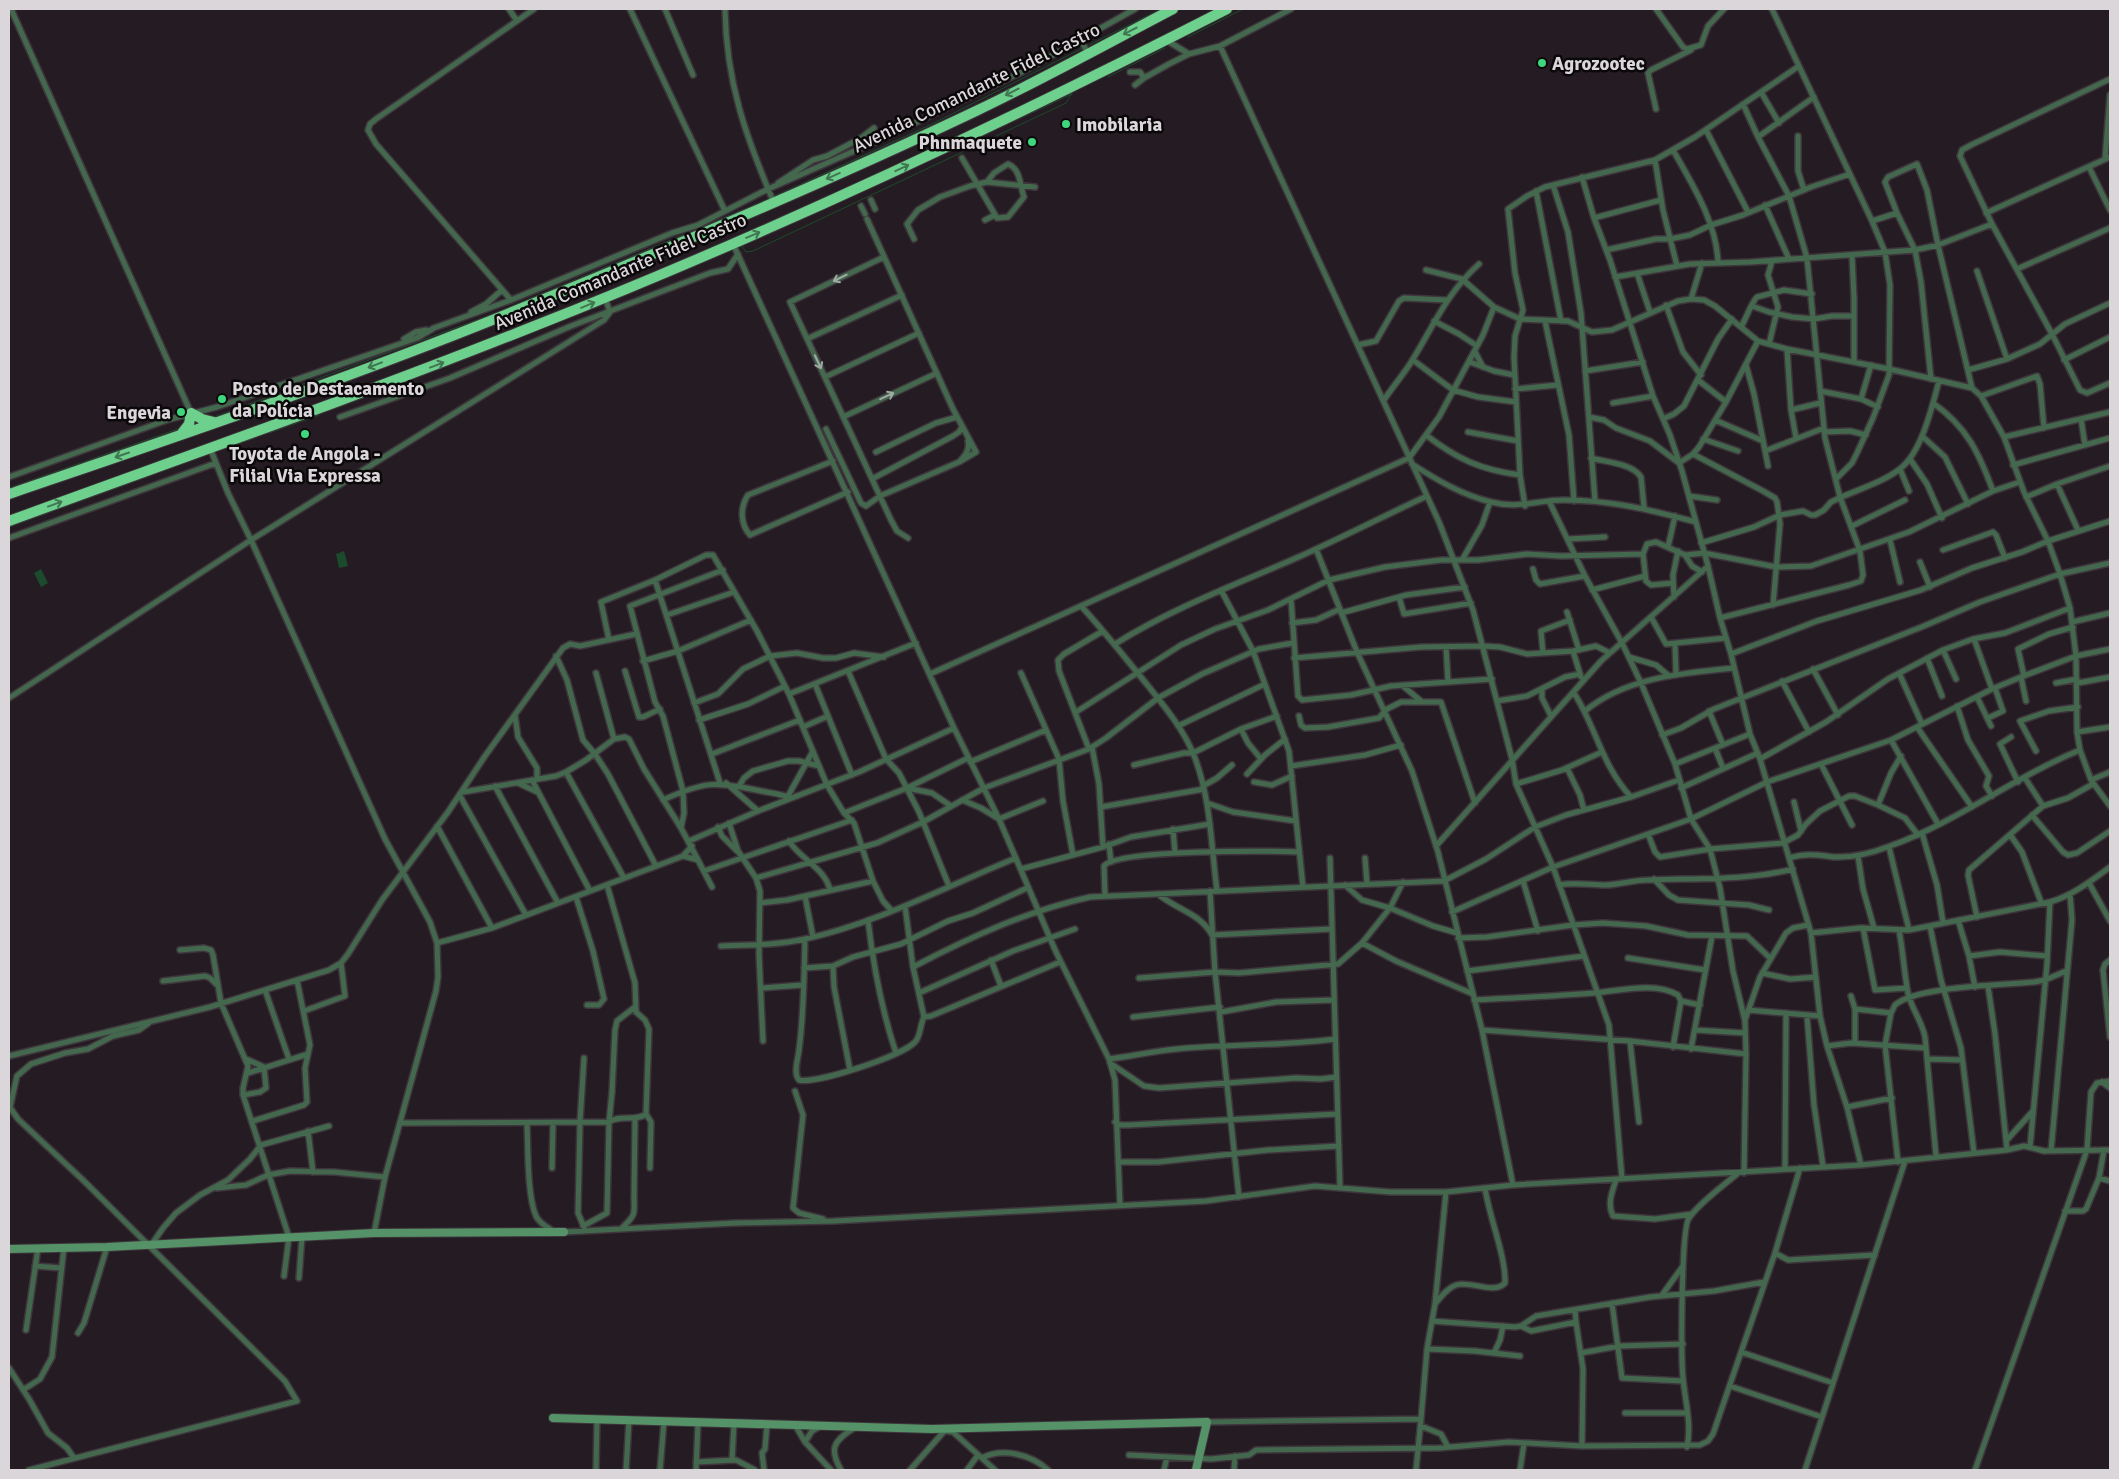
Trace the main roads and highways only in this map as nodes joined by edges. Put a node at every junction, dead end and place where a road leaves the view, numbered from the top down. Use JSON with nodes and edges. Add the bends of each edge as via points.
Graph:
{"nodes":[{"id":1,"x":1173,"y":9,"type":"edge"},
{"id":2,"x":1227,"y":9,"type":"edge"},
{"id":3,"x":215,"y":422,"type":"junction"},
{"id":4,"x":181,"y":434,"type":"junction"},
{"id":5,"x":9,"y":494,"type":"edge"},
{"id":6,"x":9,"y":521,"type":"edge"}],
"edges":[{"from":1,"to":3,"type":"highway","name":"Avenida Comandante Fidel Castro","one_way":true,"via":[[978,110],[774,203],[520,309]]},
{"from":6,"to":2,"type":"highway","name":"Avenida Comandante Fidel Castro","one_way":true,"via":[[419,371],[605,298],[933,153]]},
{"from":3,"to":4,"type":"highway","name":"Avenida Comandante Fidel Castro"},
{"from":3,"to":4,"type":"highway","via":[[191,414],[189,424]]},
{"from":4,"to":5,"type":"highway","name":"Avenida Comandante Fidel Castro","one_way":true}]}
